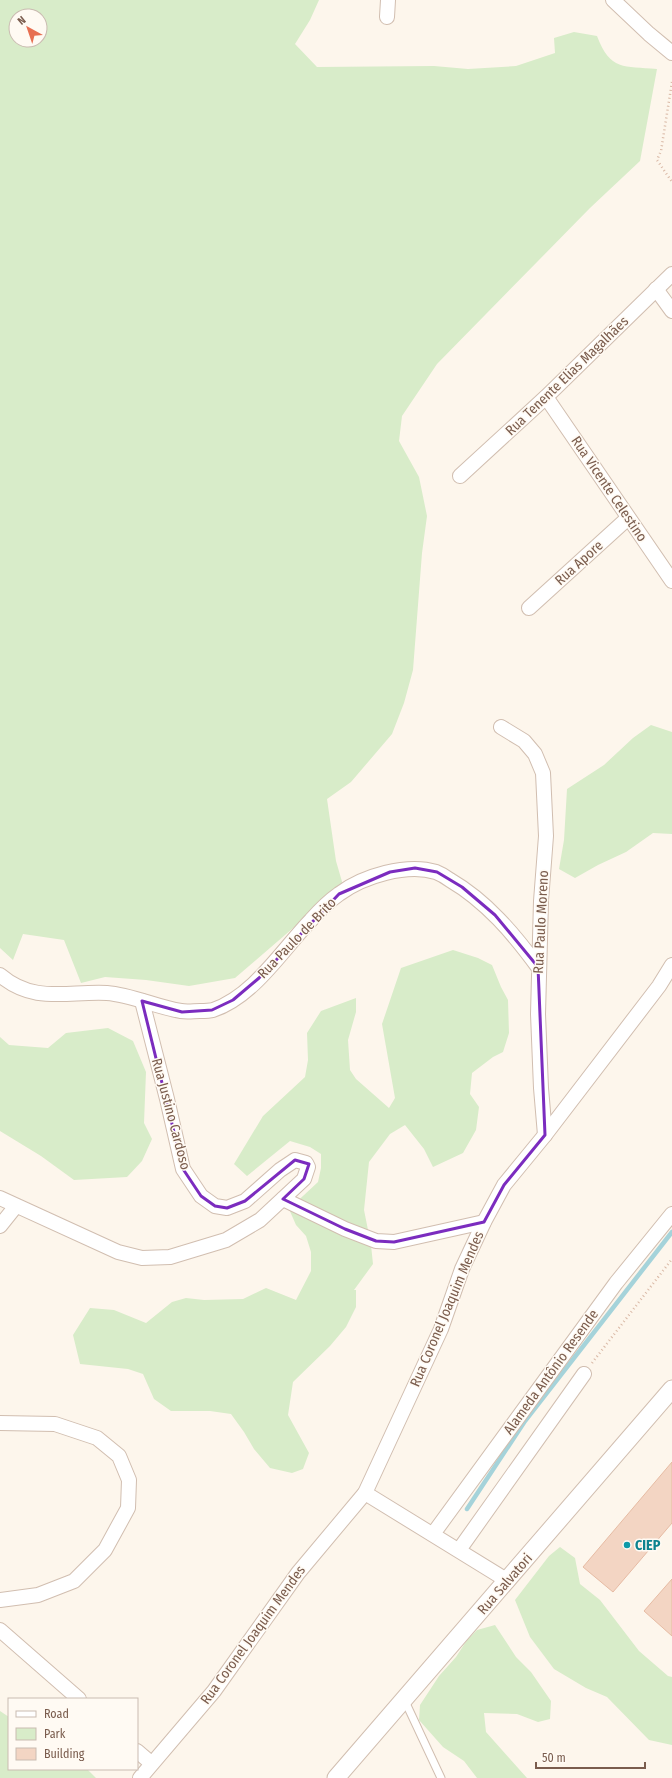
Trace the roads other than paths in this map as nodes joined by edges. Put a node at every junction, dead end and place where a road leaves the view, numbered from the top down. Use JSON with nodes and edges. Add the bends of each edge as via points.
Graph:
{"nodes":[{"id":1,"x":388,"y":0,"type":"edge"},
{"id":2,"x":613,"y":0,"type":"edge"},
{"id":3,"x":388,"y":18,"type":"dead end"},
{"id":4,"x":672,"y":53,"type":"edge"},
{"id":5,"x":672,"y":274,"type":"edge"},
{"id":6,"x":656,"y":289,"type":"junction"},
{"id":7,"x":672,"y":311,"type":"edge"},
{"id":8,"x":546,"y":398,"type":"junction"},
{"id":9,"x":460,"y":476,"type":"dead end"},
{"id":10,"x":628,"y":518,"type":"junction"},
{"id":11,"x":672,"y":581,"type":"edge"},
{"id":12,"x":529,"y":608,"type":"dead end"},
{"id":13,"x":501,"y":727,"type":"dead end"},
{"id":14,"x":672,"y":965,"type":"edge"},
{"id":15,"x":538,"y":967,"type":"junction"},
{"id":16,"x":0,"y":975,"type":"edge"},
{"id":17,"x":142,"y":1001,"type":"junction"},
{"id":18,"x":545,"y":1135,"type":"junction"},
{"id":19,"x":0,"y":1198,"type":"edge"},
{"id":20,"x":282,"y":1199,"type":"junction"},
{"id":21,"x":16,"y":1206,"type":"junction"},
{"id":22,"x":672,"y":1214,"type":"edge"},
{"id":23,"x":484,"y":1222,"type":"junction"},
{"id":24,"x":0,"y":1226,"type":"edge"},
{"id":25,"x":584,"y":1374,"type":"road end"},
{"id":26,"x":672,"y":1389,"type":"edge"},
{"id":27,"x":0,"y":1423,"type":"edge"},
{"id":28,"x":365,"y":1493,"type":"junction"},
{"id":29,"x":433,"y":1534,"type":"junction"},
{"id":30,"x":459,"y":1550,"type":"junction"},
{"id":31,"x":508,"y":1580,"type":"junction"},
{"id":32,"x":0,"y":1600,"type":"edge"},
{"id":33,"x":0,"y":1630,"type":"edge"},
{"id":34,"x":77,"y":1698,"type":"edge"},
{"id":35,"x":404,"y":1699,"type":"junction"},
{"id":36,"x":138,"y":1751,"type":"edge"},
{"id":37,"x":151,"y":1763,"type":"junction"},
{"id":38,"x":140,"y":1778,"type":"edge"},
{"id":39,"x":336,"y":1778,"type":"edge"},
{"id":40,"x":441,"y":1778,"type":"edge"}],
"edges":[{"from":1,"to":3,"type":"street"},
{"from":2,"to":4,"type":"street"},
{"from":5,"to":6,"type":"street","name":"Rua Tenente Elias Magalhães"},
{"from":6,"to":7,"type":"street"},
{"from":6,"to":8,"type":"street","name":"Rua Tenente Elias Magalhães"},
{"from":8,"to":9,"type":"street","name":"Rua Tenente Elias Magalhães"},
{"from":8,"to":10,"type":"street","name":"Rua Vicente Celestino"},
{"from":10,"to":11,"type":"street","name":"Rua Vicente Celestino"},
{"from":10,"to":12,"type":"street","name":"Rua Apore"},
{"from":13,"to":15,"type":"street","name":"Rua Paulo Moreno","via":[[524,741],[543,773],[546,836]]},
{"from":14,"to":18,"type":"street","name":"Rua Coronel Joaquim Mendes","via":[[659,986]]},
{"from":15,"to":17,"type":"street","name":"Rua Paulo de Brito","via":[[518,939],[462,887],[437,872],[415,868],[364,880],[339,894],[311,920],[259,978],[233,1000],[219,1007],[212,1010],[182,1012]]},
{"from":15,"to":18,"type":"street","name":"Rua Paulo Moreno","via":[[541,1088]]},
{"from":16,"to":17,"type":"street","name":"Rua Paulo de Brito","via":[[10,984],[28,992],[118,994]]},
{"from":17,"to":20,"type":"street","name":"Rua Justino Cardoso","via":[[183,1169],[200,1196],[215,1206],[227,1208],[245,1201],[295,1160],[306,1163],[308,1167],[304,1178]]},
{"from":18,"to":23,"type":"street","name":"Rua Coronel Joaquim Mendes","via":[[504,1185]]},
{"from":19,"to":21,"type":"street"},
{"from":20,"to":21,"type":"street","via":[[260,1220],[226,1240],[170,1257],[142,1258],[118,1252]]},
{"from":20,"to":23,"type":"street","via":[[345,1229],[376,1240],[394,1242]]},
{"from":21,"to":24,"type":"street"},
{"from":22,"to":29,"type":"street","name":"Alameda Antônio Resende","via":[[616,1283]]},
{"from":23,"to":28,"type":"street","name":"Rua Coronel Joaquim Mendes","via":[[462,1269],[441,1329]]},
{"from":25,"to":30,"type":"street","name":"Alameda Antônio Resende"},
{"from":26,"to":31,"type":"street","name":"Rua Salvatori"},
{"from":27,"to":32,"type":"street","via":[[55,1424],[97,1438],[119,1456],[129,1480],[128,1508],[109,1543],[74,1581],[38,1595]]},
{"from":28,"to":29,"type":"street"},
{"from":28,"to":37,"type":"street","name":"Rua Coronel Joaquim Mendes","via":[[298,1573],[214,1691]]},
{"from":29,"to":30,"type":"street"},
{"from":30,"to":31,"type":"street"},
{"from":31,"to":35,"type":"street","name":"Rua Salvatori"},
{"from":33,"to":34,"type":"street"},
{"from":35,"to":39,"type":"street","name":"Rua Salvatori"},
{"from":35,"to":40,"type":"lane"},
{"from":36,"to":37,"type":"street"},
{"from":37,"to":38,"type":"street","name":"Rua Coronel Joaquim Mendes"}]}
